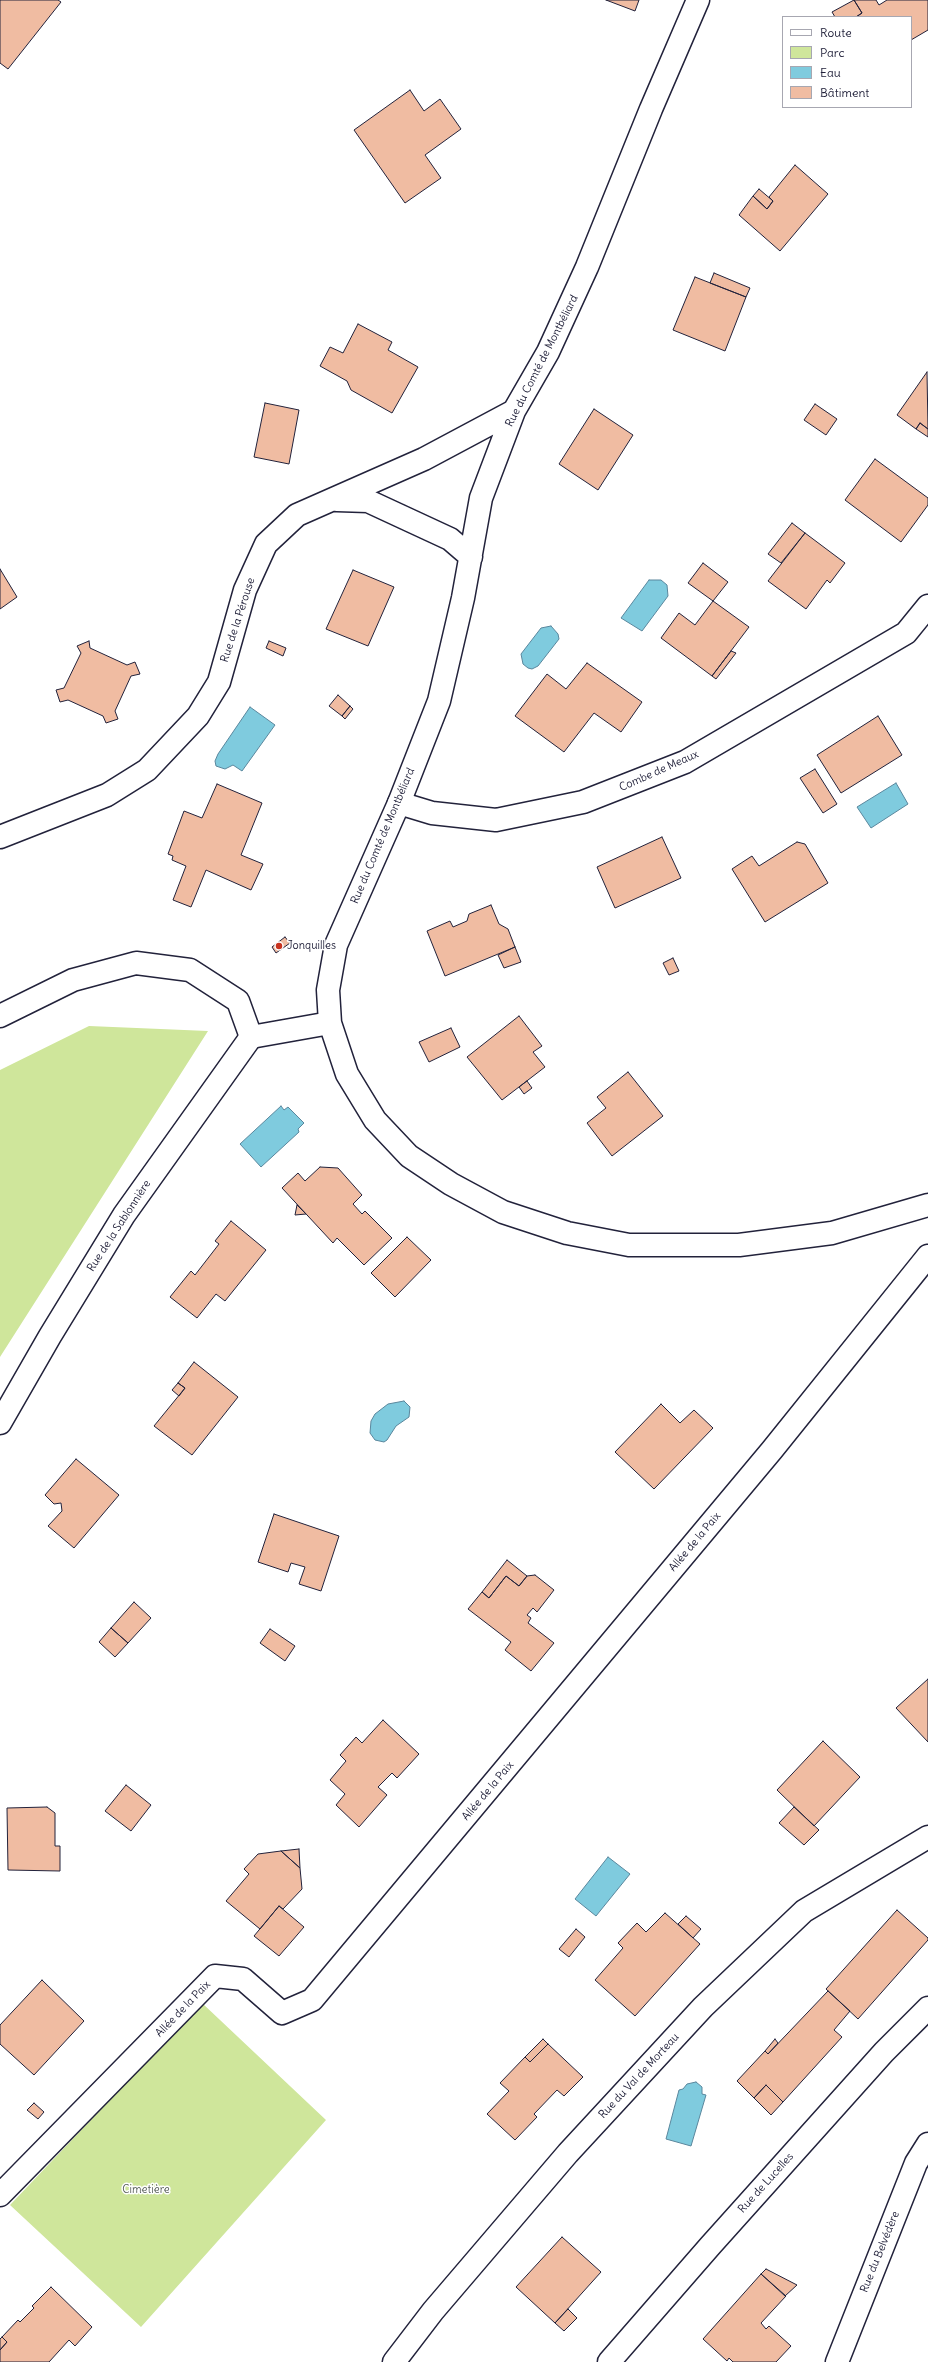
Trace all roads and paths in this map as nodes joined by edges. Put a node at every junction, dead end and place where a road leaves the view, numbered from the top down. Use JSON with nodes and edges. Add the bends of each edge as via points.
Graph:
{"nodes":[{"id":1,"x":698,"y":0,"type":"edge"},
{"id":2,"x":514,"y":411,"type":"junction"},
{"id":3,"x":333,"y":499,"type":"junction"},
{"id":4,"x":471,"y":557,"type":"junction"},
{"id":5,"x":928,"y":606,"type":"edge"},
{"id":6,"x":399,"y":803,"type":"junction"},
{"id":7,"x":0,"y":837,"type":"edge"},
{"id":8,"x":0,"y":1016,"type":"edge"},
{"id":9,"x":330,"y":1023,"type":"junction"},
{"id":10,"x":251,"y":1037,"type":"junction"},
{"id":11,"x":928,"y":1206,"type":"edge"},
{"id":12,"x":928,"y":1256,"type":"edge"},
{"id":13,"x":0,"y":1424,"type":"edge"},
{"id":14,"x":928,"y":1837,"type":"edge"},
{"id":15,"x":928,"y":2008,"type":"edge"},
{"id":16,"x":928,"y":2144,"type":"edge"},
{"id":17,"x":0,"y":2195,"type":"edge"},
{"id":18,"x":394,"y":2362,"type":"edge"},
{"id":19,"x":609,"y":2362,"type":"edge"},
{"id":20,"x":837,"y":2362,"type":"edge"}],
"edges":[{"from":1,"to":2,"type":"street","name":"Rue du Comté de Montbéliard","via":[[588,267],[548,352]]},
{"from":2,"to":3,"type":"street","name":"Rue de la Pérouse","via":[[424,459]]},
{"from":2,"to":4,"type":"street","name":"Rue du Comté de Montbéliard","via":[[481,498]]},
{"from":3,"to":4,"type":"street","via":[[368,501],[450,539]]},
{"from":3,"to":7,"type":"street","name":"Rue de la Pérouse","via":[[297,515],[266,544],[245,590],[219,682],[198,716],[147,770],[106,795]]},
{"from":4,"to":6,"type":"street","name":"Rue du Comté de Montbéliard","via":[[464,598],[438,700]]},
{"from":5,"to":6,"type":"street","name":"Combe de Meaux","via":[[906,633],[685,762],[583,802],[496,820],[432,812]]},
{"from":6,"to":9,"type":"street","name":"Rue du Comté de Montbéliard","via":[[336,945],[328,990]]},
{"from":8,"to":10,"type":"street","via":[[73,980],[136,963],[190,970],[238,1001]]},
{"from":9,"to":10,"type":"street"},
{"from":9,"to":11,"type":"street","name":"Rue du Comté de Montbéliard","via":[[351,1080],[374,1120],[409,1156],[451,1184],[503,1212],[566,1234],[629,1245],[739,1245],[832,1233]]},
{"from":10,"to":13,"type":"street","name":"Rue de la Sablonnière","via":[[124,1215]]},
{"from":12,"to":17,"type":"street","name":"Allée de la Paix","via":[[752,1474],[312,2000],[282,2013],[243,1979],[215,1976]]},
{"from":14,"to":18,"type":"street","name":"Rue du Val de Morteau","via":[[804,1911],[703,2007],[568,2153],[433,2311]]},
{"from":15,"to":19,"type":"street","name":"Rue de Lucelles","via":[[884,2052]]},
{"from":16,"to":20,"type":"street","name":"Rue du Belvédère","via":[[916,2163]]}]}
